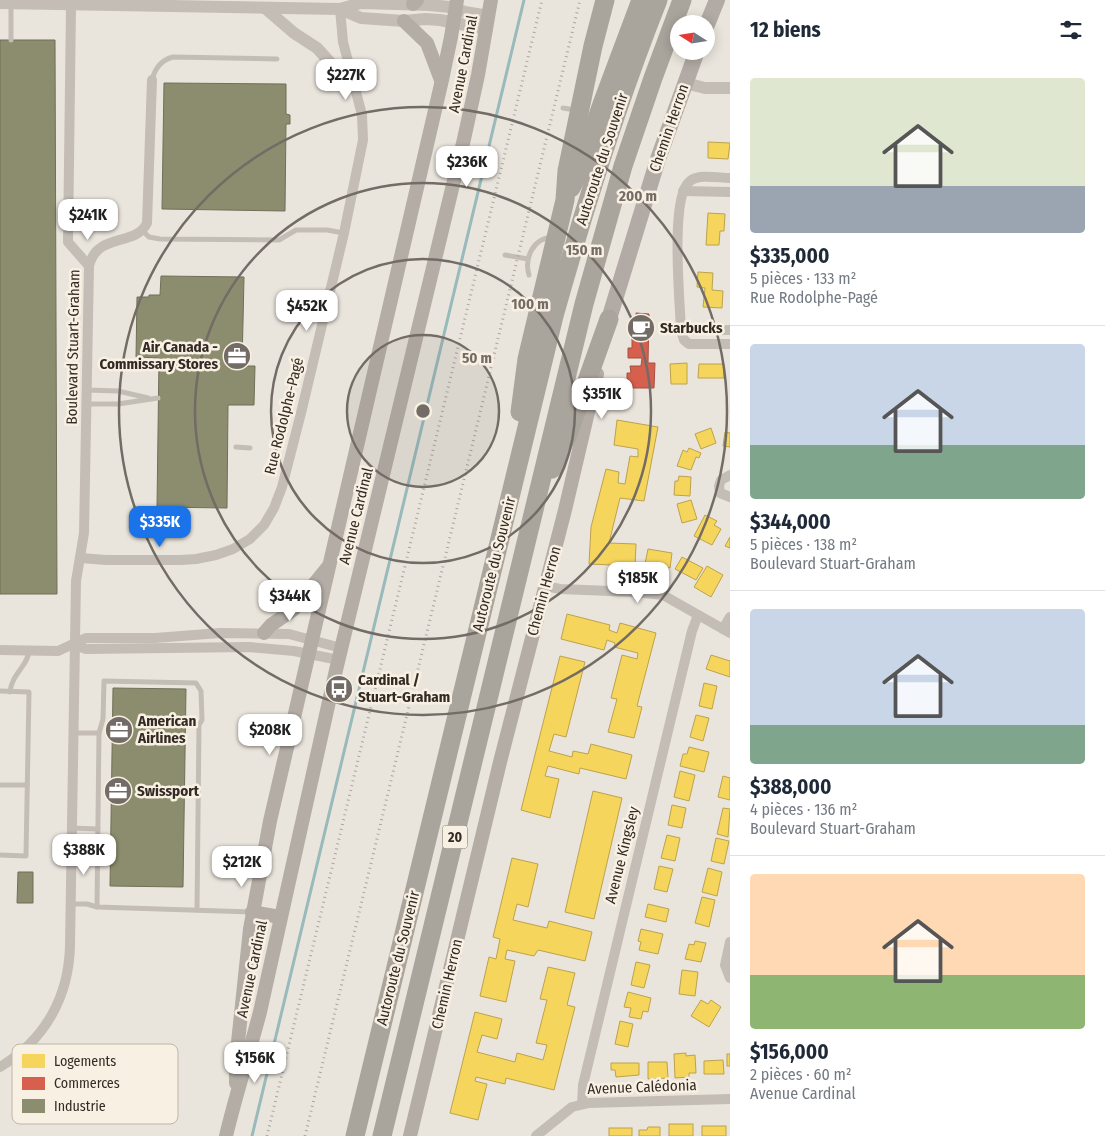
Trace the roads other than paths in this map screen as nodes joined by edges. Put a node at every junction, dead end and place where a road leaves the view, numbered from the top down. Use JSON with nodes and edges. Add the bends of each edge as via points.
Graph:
{"nodes":[{"id":1,"x":491,"y":0,"type":"edge"},
{"id":2,"x":605,"y":0,"type":"edge"},
{"id":3,"x":640,"y":0,"type":"edge"},
{"id":4,"x":658,"y":0,"type":"edge"},
{"id":5,"x":682,"y":0,"type":"edge"},
{"id":6,"x":717,"y":0,"type":"edge"},
{"id":7,"x":415,"y":2,"type":"edge"},
{"id":8,"x":6,"y":3,"type":"edge"},
{"id":9,"x":71,"y":4,"type":"junction"},
{"id":10,"x":266,"y":8,"type":"junction"},
{"id":11,"x":340,"y":9,"type":"junction"},
{"id":12,"x":456,"y":10,"type":"edge"},
{"id":13,"x":711,"y":15,"type":"edge"},
{"id":14,"x":404,"y":22,"type":"junction"},
{"id":15,"x":488,"y":22,"type":"junction"},
{"id":16,"x":12,"y":40,"type":"dead end"},
{"id":17,"x":277,"y":58,"type":"dead end"},
{"id":18,"x":694,"y":60,"type":"edge"},
{"id":19,"x":152,"y":80,"type":"joint"},
{"id":20,"x":442,"y":80,"type":"junction"},
{"id":21,"x":353,"y":81,"type":"junction"},
{"id":22,"x":685,"y":84,"type":"junction"},
{"id":23,"x":730,"y":88,"type":"edge"},
{"id":24,"x":730,"y":178,"type":"edge"},
{"id":25,"x":684,"y":191,"type":"junction"},
{"id":26,"x":730,"y":192,"type":"edge"},
{"id":27,"x":565,"y":200,"type":"junction"},
{"id":28,"x":142,"y":230,"type":"junction"},
{"id":29,"x":344,"y":233,"type":"junction"},
{"id":30,"x":556,"y":238,"type":"junction"},
{"id":31,"x":505,"y":255,"type":"dead end"},
{"id":32,"x":528,"y":260,"type":"junction"},
{"id":33,"x":88,"y":266,"type":"junction"},
{"id":34,"x":530,"y":275,"type":"dead end"},
{"id":35,"x":609,"y":319,"type":"junction"},
{"id":36,"x":681,"y":330,"type":"junction"},
{"id":37,"x":730,"y":330,"type":"edge"},
{"id":38,"x":730,"y":344,"type":"edge"},
{"id":39,"x":87,"y":390,"type":"junction"},
{"id":40,"x":118,"y":392,"type":"junction"},
{"id":41,"x":150,"y":398,"type":"junction"},
{"id":42,"x":158,"y":398,"type":"dead end"},
{"id":43,"x":86,"y":404,"type":"junction"},
{"id":44,"x":118,"y":404,"type":"junction"},
{"id":45,"x":236,"y":447,"type":"dead end"},
{"id":46,"x":250,"y":448,"type":"dead end"},
{"id":47,"x":730,"y":476,"type":"edge"},
{"id":48,"x":730,"y":497,"type":"edge"},
{"id":49,"x":535,"y":504,"type":"junction"},
{"id":50,"x":506,"y":514,"type":"junction"},
{"id":51,"x":81,"y":558,"type":"junction"},
{"id":52,"x":330,"y":565,"type":"junction"},
{"id":53,"x":545,"y":586,"type":"junction"},
{"id":54,"x":698,"y":615,"type":"junction"},
{"id":55,"x":730,"y":616,"type":"edge"},
{"id":56,"x":726,"y":631,"type":"edge"},
{"id":57,"x":264,"y":633,"type":"junction"},
{"id":58,"x":74,"y":645,"type":"junction"},
{"id":59,"x":310,"y":647,"type":"junction"},
{"id":60,"x":0,"y":650,"type":"edge"},
{"id":61,"x":29,"y":651,"type":"junction"},
{"id":62,"x":340,"y":654,"type":"junction"},
{"id":63,"x":0,"y":691,"type":"edge"},
{"id":64,"x":10,"y":692,"type":"junction"},
{"id":65,"x":74,"y":733,"type":"junction"},
{"id":66,"x":99,"y":733,"type":"junction"},
{"id":67,"x":0,"y":784,"type":"edge"},
{"id":68,"x":27,"y":785,"type":"junction"},
{"id":69,"x":72,"y":828,"type":"junction"},
{"id":70,"x":98,"y":829,"type":"junction"},
{"id":71,"x":0,"y":855,"type":"edge"},
{"id":72,"x":71,"y":904,"type":"junction"},
{"id":73,"x":97,"y":907,"type":"junction"},
{"id":74,"x":197,"y":910,"type":"junction"},
{"id":75,"x":252,"y":912,"type":"junction"},
{"id":76,"x":280,"y":917,"type":"junction"},
{"id":77,"x":730,"y":942,"type":"edge"},
{"id":78,"x":730,"y":978,"type":"edge"},
{"id":79,"x":30,"y":1044,"type":"edge"},
{"id":80,"x":12,"y":1059,"type":"edge"},
{"id":81,"x":0,"y":1067,"type":"edge"},
{"id":82,"x":235,"y":1096,"type":"junction"},
{"id":83,"x":730,"y":1099,"type":"edge"},
{"id":84,"x":582,"y":1104,"type":"junction"},
{"id":85,"x":226,"y":1136,"type":"edge"},
{"id":86,"x":355,"y":1136,"type":"edge"},
{"id":87,"x":382,"y":1136,"type":"edge"},
{"id":88,"x":410,"y":1136,"type":"edge"},
{"id":89,"x":536,"y":1136,"type":"edge"}],
"edges":[{"from":1,"to":15,"type":"main road","name":"Avenue Cardinal"},
{"from":2,"to":27,"type":"highway","via":[[571,109]]},
{"from":3,"to":27,"type":"highway","via":[[578,174]]},
{"from":4,"to":50,"type":"highway","name":"Autoroute du Souvenir","number":"20","via":[[613,121],[569,260]]},
{"from":5,"to":49,"type":"highway","name":"Autoroute du Souvenir","number":"20","via":[[650,85],[608,218]]},
{"from":6,"to":13,"type":"main road"},
{"from":7,"to":11,"type":"street","via":[[362,2]]},
{"from":7,"to":12,"type":"street"},
{"from":8,"to":9,"type":"street"},
{"from":8,"to":16,"type":"lane"},
{"from":9,"to":10,"type":"street"},
{"from":9,"to":33,"type":"street","via":[[68,242]]},
{"from":10,"to":11,"type":"street"},
{"from":10,"to":21,"type":"street"},
{"from":11,"to":14,"type":"street","via":[[360,18]]},
{"from":11,"to":21,"type":"street","name":"Rue Rodolphe-Pagé","via":[[343,42]]},
{"from":12,"to":14,"type":"street","via":[[425,20]]},
{"from":12,"to":15,"type":"street"},
{"from":12,"to":20,"type":"main road","name":"Avenue Cardinal"},
{"from":14,"to":20,"type":"main road","via":[[427,43]]},
{"from":15,"to":62,"type":"main road","name":"Avenue Cardinal","via":[[464,140]]},
{"from":17,"to":19,"type":"lane","via":[[174,57],[163,61]]},
{"from":18,"to":22,"type":"main road","name":"Chemin Herron"},
{"from":19,"to":28,"type":"street","via":[[148,217]]},
{"from":20,"to":52,"type":"main road","name":"Avenue Cardinal"},
{"from":21,"to":29,"type":"street","name":"Rue Rodolphe-Pagé","via":[[364,140]]},
{"from":22,"to":23,"type":"street"},
{"from":22,"to":35,"type":"main road","name":"Chemin Herron","via":[[655,168]]},
{"from":24,"to":25,"type":"street","via":[[694,179]]},
{"from":25,"to":26,"type":"street"},
{"from":25,"to":36,"type":"street","via":[[678,257]]},
{"from":27,"to":30,"type":"highway"},
{"from":28,"to":29,"type":"lane","via":[[149,238],[160,239],[279,240],[296,230]]},
{"from":28,"to":33,"type":"street","name":"Boulevard Stuart-Graham","via":[[96,250]]},
{"from":29,"to":51,"type":"street","name":"Rue Rodolphe-Pagé","via":[[282,487],[274,508],[258,532],[233,549],[196,559]]},
{"from":30,"to":32,"type":"lane","via":[[546,238],[536,244]]},
{"from":30,"to":50,"type":"highway","via":[[527,359]]},
{"from":31,"to":32,"type":"lane"},
{"from":32,"to":34,"type":"lane"},
{"from":33,"to":39,"type":"street","name":"Boulevard Stuart-Graham"},
{"from":35,"to":49,"type":"highway","via":[[568,434]]},
{"from":35,"to":53,"type":"main road","name":"Chemin Herron","via":[[585,430]]},
{"from":36,"to":37,"type":"street"},
{"from":36,"to":38,"type":"street","via":[[689,344]]},
{"from":39,"to":40,"type":"lane"},
{"from":39,"to":43,"type":"street","name":"Boulevard Stuart-Graham"},
{"from":40,"to":41,"type":"lane"},
{"from":40,"to":44,"type":"lane"},
{"from":41,"to":42,"type":"lane"},
{"from":41,"to":44,"type":"lane"},
{"from":43,"to":44,"type":"lane"},
{"from":43,"to":51,"type":"street","name":"Boulevard Stuart-Graham"},
{"from":45,"to":46,"type":"lane"},
{"from":47,"to":48,"type":"street","via":[[721,480],[719,486],[720,493]]},
{"from":49,"to":87,"type":"highway","name":"Autoroute du Souvenir","number":"20"},
{"from":50,"to":86,"type":"highway","name":"Autoroute du Souvenir","number":"20"},
{"from":51,"to":58,"type":"street","via":[[76,581]]},
{"from":52,"to":57,"type":"main road","via":[[294,609]]},
{"from":52,"to":59,"type":"main road","name":"Avenue Cardinal"},
{"from":53,"to":54,"type":"street","via":[[655,593]]},
{"from":53,"to":88,"type":"main road","name":"Chemin Herron"},
{"from":54,"to":56,"type":"street"},
{"from":54,"to":84,"type":"street","name":"Avenue Kingsley","via":[[582,1084]]},
{"from":55,"to":56,"type":"street"},
{"from":57,"to":58,"type":"street","via":[[86,638]]},
{"from":57,"to":59,"type":"street","via":[[289,634]]},
{"from":58,"to":59,"type":"street","via":[[86,650]]},
{"from":58,"to":61,"type":"street","via":[[58,650]]},
{"from":58,"to":65,"type":"street"},
{"from":59,"to":62,"type":"street"},
{"from":59,"to":75,"type":"main road","name":"Avenue Cardinal","via":[[275,794]]},
{"from":60,"to":61,"type":"street"},
{"from":61,"to":64,"type":"lane","via":[[27,660],[12,680]]},
{"from":62,"to":76,"type":"main road","name":"Avenue Cardinal"},
{"from":63,"to":64,"type":"lane"},
{"from":64,"to":68,"type":"lane","via":[[29,692]]},
{"from":65,"to":66,"type":"lane"},
{"from":65,"to":69,"type":"street"},
{"from":66,"to":70,"type":"lane"},
{"from":66,"to":74,"type":"lane","via":[[104,681],[196,683],[201,691]]},
{"from":67,"to":68,"type":"lane"},
{"from":68,"to":71,"type":"lane","via":[[26,856]]},
{"from":69,"to":70,"type":"lane"},
{"from":69,"to":72,"type":"street"},
{"from":70,"to":73,"type":"lane"},
{"from":72,"to":73,"type":"lane"},
{"from":72,"to":79,"type":"street","via":[[68,971],[57,1005]]},
{"from":73,"to":74,"type":"lane"},
{"from":74,"to":75,"type":"lane"},
{"from":75,"to":76,"type":"main road"},
{"from":75,"to":82,"type":"main road","name":"Avenue Cardinal"},
{"from":76,"to":82,"type":"main road","name":"Avenue Cardinal","via":[[260,1012]]},
{"from":77,"to":78,"type":"street","via":[[725,965]]},
{"from":80,"to":81,"type":"street"},
{"from":82,"to":85,"type":"main road","name":"Avenue Cardinal"},
{"from":83,"to":84,"type":"street","name":"Avenue Calédonia"},
{"from":84,"to":89,"type":"street","name":"Avenue Calédonia","via":[[568,1110]]}]}
